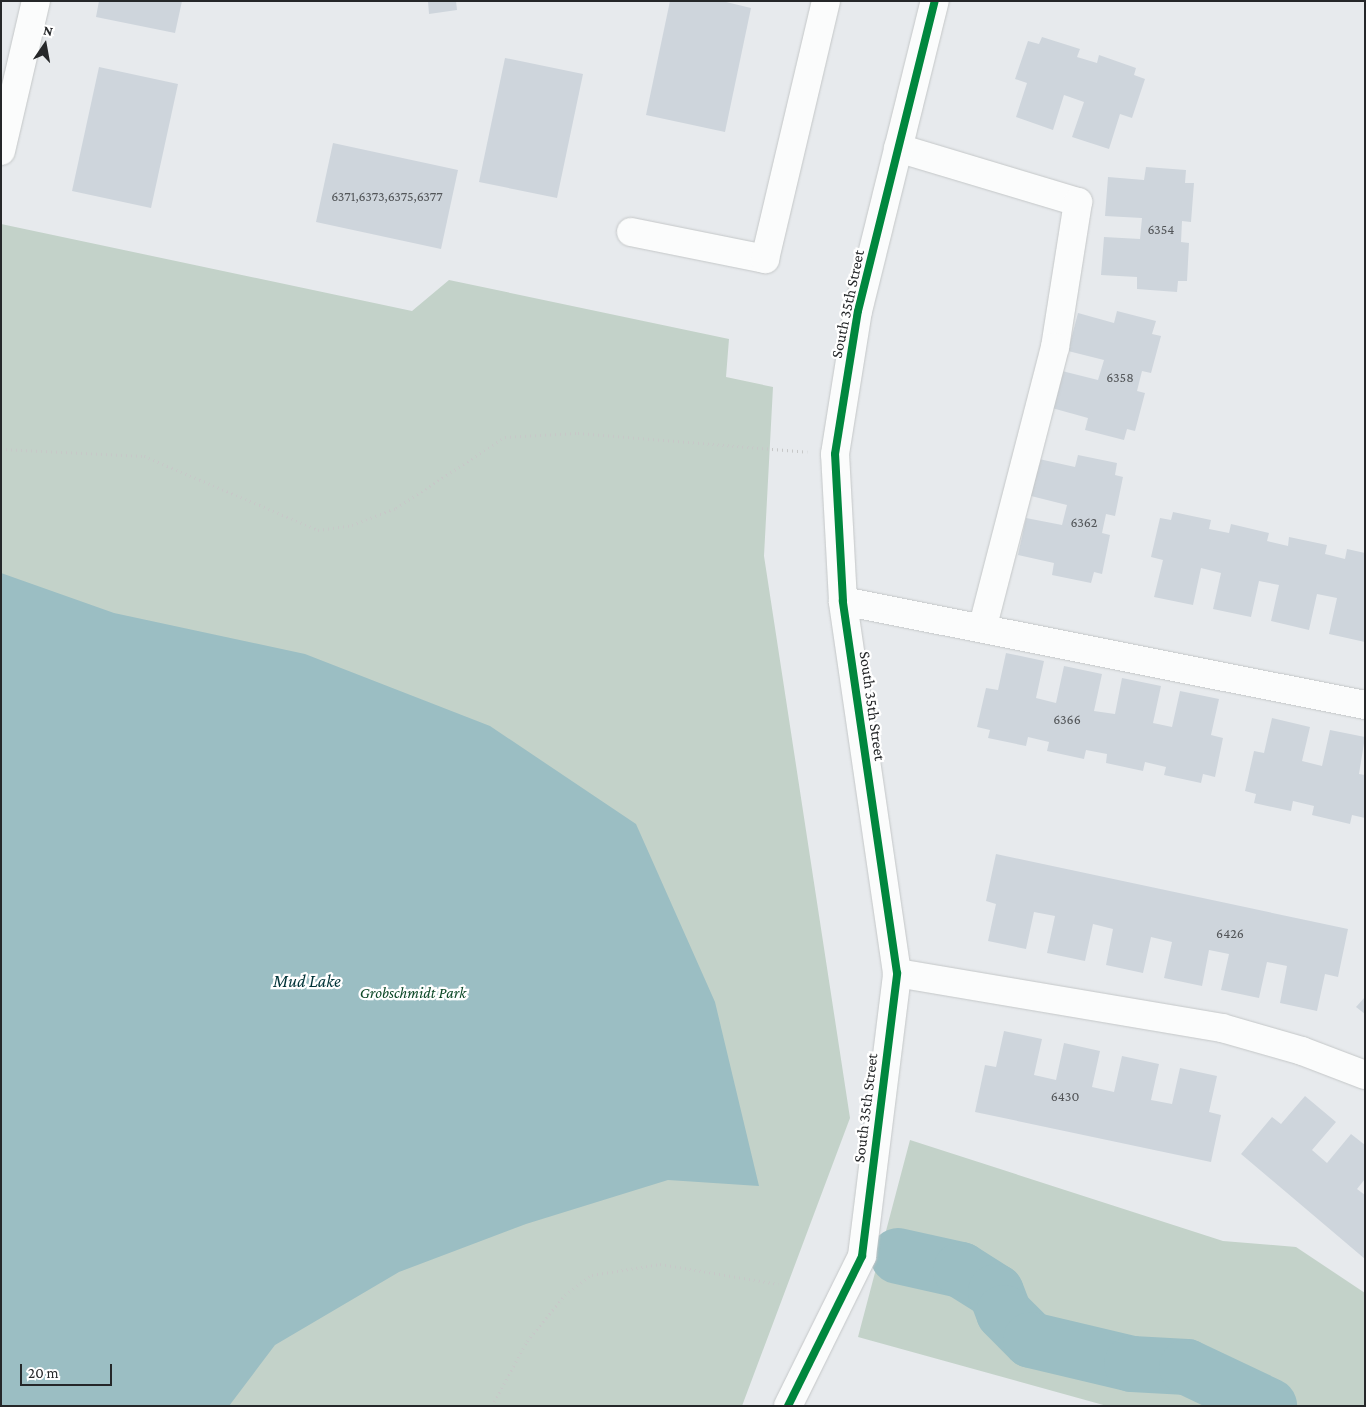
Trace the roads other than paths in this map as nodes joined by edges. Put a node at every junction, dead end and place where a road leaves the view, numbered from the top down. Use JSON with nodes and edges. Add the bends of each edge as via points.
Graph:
{"nodes":[{"id":1,"x":36,"y":1,"type":"edge"},
{"id":2,"x":826,"y":1,"type":"edge"},
{"id":3,"x":935,"y":1,"type":"edge"},
{"id":4,"x":898,"y":148,"type":"junction"},
{"id":5,"x":1,"y":151,"type":"edge"},
{"id":6,"x":631,"y":232,"type":"dead end"},
{"id":7,"x":843,"y":601,"type":"junction"},
{"id":8,"x":983,"y":626,"type":"junction"},
{"id":9,"x":1365,"y":705,"type":"edge"},
{"id":10,"x":897,"y":973,"type":"junction"},
{"id":11,"x":1365,"y":1075,"type":"edge"},
{"id":12,"x":788,"y":1406,"type":"edge"}],
"edges":[{"from":1,"to":5,"type":"street"},
{"from":2,"to":6,"type":"street","via":[[765,259]]},
{"from":3,"to":4,"type":"street","name":"South 35th Street"},
{"from":4,"to":7,"type":"street","name":"South 35th Street","via":[[858,311],[835,454]]},
{"from":4,"to":8,"type":"street","via":[[1078,202],[1055,347]]},
{"from":7,"to":8,"type":"street"},
{"from":7,"to":10,"type":"street","name":"South 35th Street"},
{"from":8,"to":9,"type":"street"},
{"from":10,"to":11,"type":"street","via":[[1222,1028],[1302,1051]]},
{"from":10,"to":12,"type":"street","name":"South 35th Street","via":[[862,1256]]}]}
